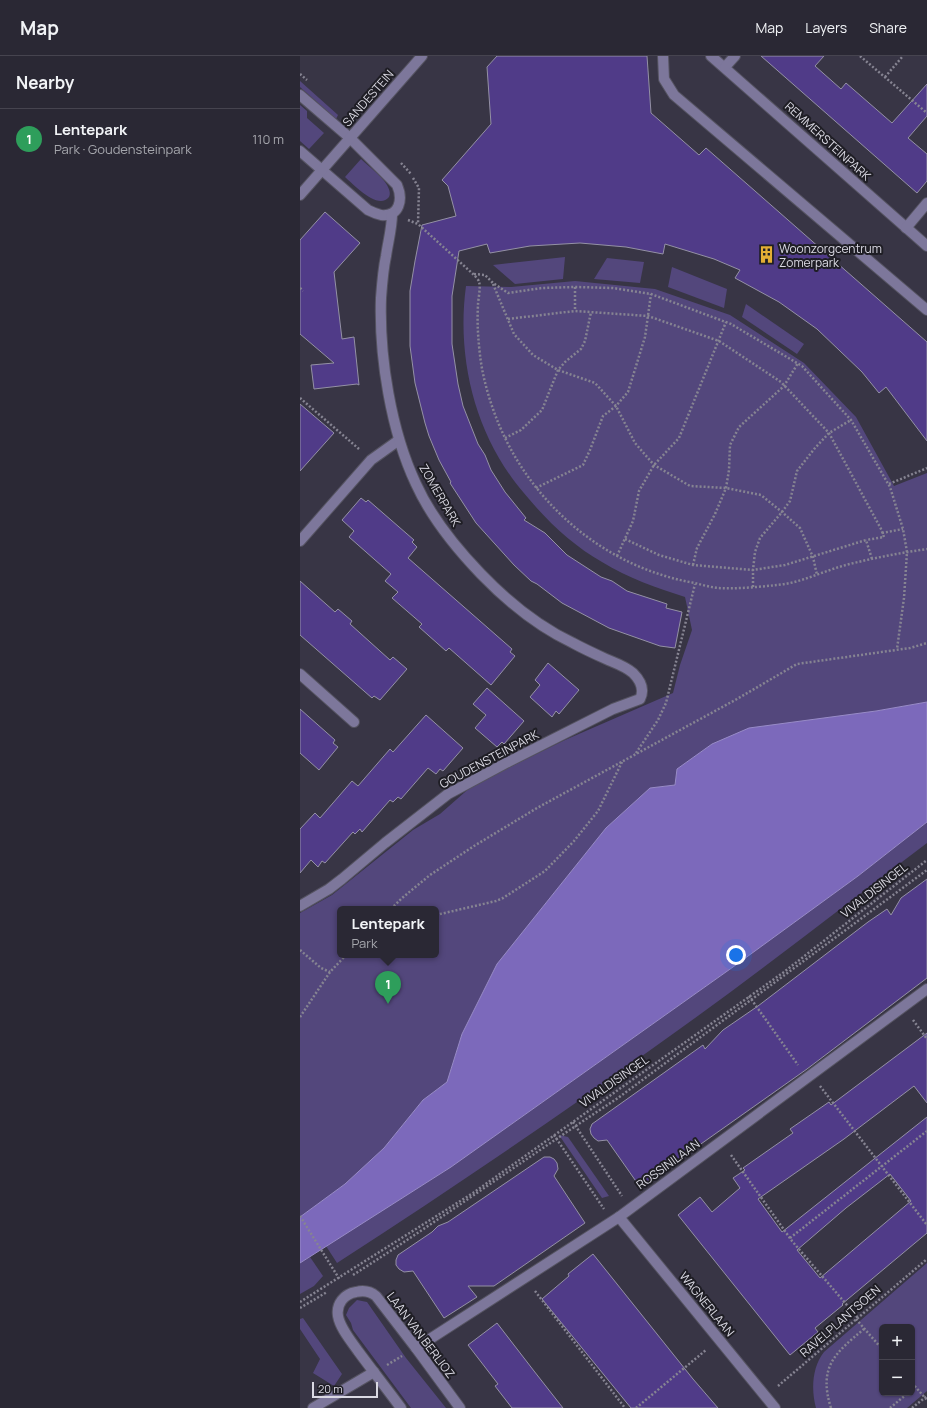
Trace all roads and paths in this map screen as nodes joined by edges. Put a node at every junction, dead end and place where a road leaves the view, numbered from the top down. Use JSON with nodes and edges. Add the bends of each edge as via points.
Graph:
{"nodes":[{"id":1,"x":422,"y":56,"type":"edge"},
{"id":2,"x":663,"y":56,"type":"edge"},
{"id":3,"x":711,"y":56,"type":"edge"},
{"id":4,"x":735,"y":56,"type":"edge"},
{"id":5,"x":860,"y":56,"type":"edge"},
{"id":6,"x":903,"y":56,"type":"edge"},
{"id":7,"x":725,"y":67,"type":"junction"},
{"id":8,"x":885,"y":77,"type":"junction"},
{"id":9,"x":300,"y":95,"type":"edge"},
{"id":10,"x":927,"y":113,"type":"edge"},
{"id":11,"x":350,"y":138,"type":"junction"},
{"id":12,"x":300,"y":151,"type":"edge"},
{"id":13,"x":322,"y":170,"type":"junction"},
{"id":14,"x":300,"y":195,"type":"edge"},
{"id":15,"x":927,"y":203,"type":"edge"},
{"id":16,"x":392,"y":214,"type":"junction"},
{"id":17,"x":418,"y":224,"type":"dead end"},
{"id":18,"x":906,"y":228,"type":"junction"},
{"id":19,"x":927,"y":246,"type":"edge"},
{"id":20,"x":473,"y":274,"type":"junction"},
{"id":21,"x":492,"y":283,"type":"junction"},
{"id":22,"x":575,"y":287,"type":"junction"},
{"id":23,"x":651,"y":294,"type":"junction"},
{"id":24,"x":927,"y":310,"type":"edge"},
{"id":25,"x":575,"y":311,"type":"junction"},
{"id":26,"x":591,"y":312,"type":"junction"},
{"id":27,"x":648,"y":316,"type":"junction"},
{"id":28,"x":508,"y":319,"type":"junction"},
{"id":29,"x":726,"y":322,"type":"junction"},
{"id":30,"x":719,"y":341,"type":"junction"},
{"id":31,"x":798,"y":363,"type":"junction"},
{"id":32,"x":558,"y":370,"type":"junction"},
{"id":33,"x":784,"y":386,"type":"junction"},
{"id":34,"x":300,"y":398,"type":"edge"},
{"id":35,"x":616,"y":406,"type":"junction"},
{"id":36,"x":851,"y":420,"type":"junction"},
{"id":37,"x":829,"y":433,"type":"junction"},
{"id":38,"x":505,"y":438,"type":"junction"},
{"id":39,"x":399,"y":440,"type":"junction"},
{"id":40,"x":371,"y":460,"type":"junction"},
{"id":41,"x":654,"y":464,"type":"junction"},
{"id":42,"x":927,"y":468,"type":"edge"},
{"id":43,"x":889,"y":484,"type":"junction"},
{"id":44,"x":536,"y":488,"type":"junction"},
{"id":45,"x":726,"y":488,"type":"junction"},
{"id":46,"x":782,"y":512,"type":"junction"},
{"id":47,"x":903,"y":529,"type":"junction"},
{"id":48,"x":882,"y":533,"type":"junction"},
{"id":49,"x":625,"y":539,"type":"junction"},
{"id":50,"x":866,"y":540,"type":"junction"},
{"id":51,"x":300,"y":541,"type":"edge"},
{"id":52,"x":927,"y":549,"type":"edge"},
{"id":53,"x":907,"y":552,"type":"junction"},
{"id":54,"x":617,"y":556,"type":"junction"},
{"id":55,"x":813,"y":557,"type":"junction"},
{"id":56,"x":872,"y":559,"type":"junction"},
{"id":57,"x":693,"y":564,"type":"junction"},
{"id":58,"x":752,"y":570,"type":"junction"},
{"id":59,"x":817,"y":576,"type":"junction"},
{"id":60,"x":695,"y":584,"type":"junction"},
{"id":61,"x":753,"y":587,"type":"junction"},
{"id":62,"x":927,"y":643,"type":"edge"},
{"id":63,"x":898,"y":650,"type":"junction"},
{"id":64,"x":300,"y":674,"type":"edge"},
{"id":65,"x":642,"y":694,"type":"joint"},
{"id":66,"x":354,"y":722,"type":"dead end"},
{"id":67,"x":636,"y":754,"type":"junction"},
{"id":68,"x":622,"y":761,"type":"junction"},
{"id":69,"x":926,"y":862,"type":"edge"},
{"id":70,"x":927,"y":870,"type":"edge"},
{"id":71,"x":300,"y":906,"type":"edge"},
{"id":72,"x":394,"y":906,"type":"edge"},
{"id":73,"x":439,"y":914,"type":"edge"},
{"id":74,"x":300,"y":950,"type":"edge"},
{"id":75,"x":343,"y":958,"type":"edge"},
{"id":76,"x":330,"y":972,"type":"junction"},
{"id":77,"x":927,"y":989,"type":"edge"},
{"id":78,"x":749,"y":996,"type":"junction"},
{"id":79,"x":752,"y":1000,"type":"junction"},
{"id":80,"x":900,"y":1009,"type":"junction"},
{"id":81,"x":300,"y":1017,"type":"edge"},
{"id":82,"x":927,"y":1039,"type":"edge"},
{"id":83,"x":809,"y":1077,"type":"junction"},
{"id":84,"x":572,"y":1122,"type":"junction"},
{"id":85,"x":575,"y":1126,"type":"junction"},
{"id":86,"x":927,"y":1132,"type":"edge"},
{"id":87,"x":554,"y":1135,"type":"junction"},
{"id":88,"x":557,"y":1139,"type":"junction"},
{"id":89,"x":721,"y":1141,"type":"junction"},
{"id":90,"x":882,"y":1167,"type":"junction"},
{"id":91,"x":623,"y":1198,"type":"dead end"},
{"id":92,"x":607,"y":1212,"type":"dead end"},
{"id":93,"x":300,"y":1216,"type":"edge"},
{"id":94,"x":619,"y":1217,"type":"junction"},
{"id":95,"x":927,"y":1225,"type":"edge"},
{"id":96,"x":790,"y":1238,"type":"junction"},
{"id":97,"x":927,"y":1259,"type":"edge"},
{"id":98,"x":339,"y":1278,"type":"junction"},
{"id":99,"x":525,"y":1278,"type":"junction"},
{"id":100,"x":342,"y":1282,"type":"junction"},
{"id":101,"x":349,"y":1294,"type":"junction"},
{"id":102,"x":300,"y":1302,"type":"edge"},
{"id":103,"x":300,"y":1308,"type":"edge"},
{"id":104,"x":857,"y":1319,"type":"junction"},
{"id":105,"x":864,"y":1329,"type":"junction"},
{"id":106,"x":719,"y":1340,"type":"junction"},
{"id":107,"x":879,"y":1346,"type":"edge"},
{"id":108,"x":416,"y":1348,"type":"junction"},
{"id":109,"x":374,"y":1372,"type":"junction"},
{"id":110,"x":915,"y":1387,"type":"edge"},
{"id":111,"x":904,"y":1396,"type":"edge"},
{"id":112,"x":766,"y":1397,"type":"junction"},
{"id":113,"x":926,"y":1398,"type":"edge"},
{"id":114,"x":313,"y":1408,"type":"edge"},
{"id":115,"x":401,"y":1408,"type":"edge"},
{"id":116,"x":460,"y":1408,"type":"edge"},
{"id":117,"x":625,"y":1408,"type":"edge"},
{"id":118,"x":636,"y":1408,"type":"edge"},
{"id":119,"x":775,"y":1408,"type":"edge"},
{"id":120,"x":831,"y":1408,"type":"edge"},
{"id":121,"x":890,"y":1408,"type":"edge"},
{"id":122,"x":912,"y":1408,"type":"edge"}],
"edges":[{"from":1,"to":11,"type":"street","name":"SANDESTEIN"},
{"from":2,"to":24,"type":"street","via":[[664,79],[674,95]]},
{"from":3,"to":7,"type":"street","name":"REMMERSTEINPARK"},
{"from":4,"to":7,"type":"street"},
{"from":5,"to":8,"type":"path"},
{"from":6,"to":8,"type":"path"},
{"from":7,"to":18,"type":"street","name":"REMMERSTEINPARK"},
{"from":8,"to":10,"type":"path"},
{"from":9,"to":11,"type":"street"},
{"from":11,"to":13,"type":"street","name":"SANDESTEIN"},
{"from":11,"to":16,"type":"street","via":[[397,185],[401,200]]},
{"from":12,"to":13,"type":"street"},
{"from":13,"to":14,"type":"street","name":"SANDESTEIN"},
{"from":13,"to":16,"type":"street","via":[[368,210],[381,215]]},
{"from":15,"to":18,"type":"street"},
{"from":16,"to":39,"type":"street","name":"ZOMERPARK","via":[[382,284],[381,328],[387,379]]},
{"from":17,"to":20,"type":"path"},
{"from":18,"to":19,"type":"street","name":"REMMERSTEINPARK"},
{"from":20,"to":21,"type":"path","via":[[485,275]]},
{"from":20,"to":38,"type":"path","via":[[480,282],[478,320],[481,364],[488,394]]},
{"from":21,"to":22,"type":"path","via":[[508,293]]},
{"from":21,"to":28,"type":"path"},
{"from":22,"to":23,"type":"path","via":[[613,288]]},
{"from":22,"to":25,"type":"path"},
{"from":23,"to":27,"type":"path"},
{"from":23,"to":29,"type":"path"},
{"from":25,"to":26,"type":"path"},
{"from":25,"to":28,"type":"path"},
{"from":26,"to":27,"type":"path"},
{"from":26,"to":32,"type":"path","via":[[581,349]]},
{"from":27,"to":30,"type":"path"},
{"from":27,"to":35,"type":"path","via":[[645,337],[628,392]]},
{"from":28,"to":32,"type":"path","via":[[514,334],[533,355]]},
{"from":29,"to":30,"type":"path"},
{"from":29,"to":31,"type":"path"},
{"from":30,"to":33,"type":"path"},
{"from":30,"to":41,"type":"path","via":[[679,438]]},
{"from":31,"to":33,"type":"path"},
{"from":31,"to":36,"type":"path"},
{"from":32,"to":35,"type":"path","via":[[595,383]]},
{"from":32,"to":38,"type":"path","via":[[542,410],[521,430]]},
{"from":33,"to":37,"type":"path"},
{"from":33,"to":45,"type":"path","via":[[739,427],[730,445]]},
{"from":34,"to":40,"type":"path"},
{"from":35,"to":41,"type":"path","via":[[635,442]]},
{"from":35,"to":44,"type":"path","via":[[603,416],[583,465]]},
{"from":36,"to":37,"type":"path"},
{"from":36,"to":43,"type":"path"},
{"from":37,"to":46,"type":"path","via":[[797,471],[790,501]]},
{"from":37,"to":48,"type":"path"},
{"from":38,"to":44,"type":"path"},
{"from":39,"to":40,"type":"street"},
{"from":39,"to":65,"type":"street","name":"ZOMERPARK","via":[[416,485],[462,554],[482,575],[522,612],[545,628],[631,671],[640,682]]},
{"from":40,"to":51,"type":"street"},
{"from":41,"to":45,"type":"path","via":[[690,486]]},
{"from":41,"to":49,"type":"path","via":[[639,491],[633,520]]},
{"from":42,"to":43,"type":"path"},
{"from":43,"to":47,"type":"path"},
{"from":44,"to":54,"type":"path","via":[[565,520]]},
{"from":45,"to":46,"type":"path","via":[[761,495]]},
{"from":45,"to":57,"type":"path","via":[[697,548]]},
{"from":46,"to":55,"type":"path","via":[[800,528]]},
{"from":46,"to":58,"type":"path","via":[[760,538]]},
{"from":47,"to":48,"type":"path"},
{"from":47,"to":53,"type":"path"},
{"from":48,"to":50,"type":"path","via":[[884,537]]},
{"from":49,"to":54,"type":"path"},
{"from":49,"to":57,"type":"path","via":[[659,555]]},
{"from":50,"to":55,"type":"path"},
{"from":50,"to":56,"type":"path"},
{"from":52,"to":53,"type":"path"},
{"from":53,"to":56,"type":"path"},
{"from":53,"to":63,"type":"path"},
{"from":54,"to":60,"type":"path","via":[[648,571]]},
{"from":55,"to":58,"type":"path"},
{"from":55,"to":59,"type":"path"},
{"from":56,"to":59,"type":"path"},
{"from":57,"to":58,"type":"path"},
{"from":58,"to":61,"type":"path"},
{"from":59,"to":61,"type":"path","via":[[779,585]]},
{"from":60,"to":61,"type":"path","via":[[717,588]]},
{"from":60,"to":67,"type":"path","via":[[666,703]]},
{"from":62,"to":63,"type":"path"},
{"from":63,"to":67,"type":"path","via":[[797,664]]},
{"from":64,"to":66,"type":"street"},
{"from":65,"to":71,"type":"street","name":"GOUDENSTEINPARK","via":[[640,699],[613,709],[448,794],[329,889]]},
{"from":67,"to":68,"type":"path"},
{"from":68,"to":72,"type":"path","via":[[474,846],[430,876]]},
{"from":68,"to":73,"type":"path","via":[[598,811],[545,872],[496,901]]},
{"from":69,"to":78,"type":"path","name":"VIVALDISINGEL"},
{"from":70,"to":79,"type":"path"},
{"from":74,"to":76,"type":"path","via":[[321,968]]},
{"from":75,"to":76,"type":"path"},
{"from":76,"to":81,"type":"path"},
{"from":77,"to":80,"type":"street","name":"ROSSINILAAN"},
{"from":78,"to":79,"type":"path"},
{"from":78,"to":84,"type":"path","name":"VIVALDISINGEL"},
{"from":79,"to":83,"type":"path"},
{"from":79,"to":85,"type":"path","via":[[618,1098]]},
{"from":80,"to":82,"type":"path","via":[[914,1020]]},
{"from":80,"to":83,"type":"street","name":"ROSSINILAAN"},
{"from":83,"to":89,"type":"street","name":"ROSSINILAAN"},
{"from":83,"to":90,"type":"path","via":[[823,1089]]},
{"from":84,"to":85,"type":"path"},
{"from":84,"to":87,"type":"path","name":"VIVALDISINGEL"},
{"from":85,"to":88,"type":"path"},
{"from":85,"to":91,"type":"path"},
{"from":86,"to":90,"type":"path"},
{"from":87,"to":88,"type":"path"},
{"from":87,"to":98,"type":"path","name":"VIVALDISINGEL","via":[[472,1193]]},
{"from":88,"to":92,"type":"path"},
{"from":88,"to":100,"type":"path"},
{"from":89,"to":94,"type":"street","name":"ROSSINILAAN"},
{"from":89,"to":96,"type":"path"},
{"from":90,"to":95,"type":"path"},
{"from":90,"to":96,"type":"path"},
{"from":93,"to":98,"type":"path"},
{"from":94,"to":99,"type":"street","name":"ROSSINILAAN"},
{"from":94,"to":106,"type":"street","name":"WAGNERLAAN"},
{"from":96,"to":104,"type":"path"},
{"from":97,"to":104,"type":"path","name":"RAVELPLANTSOEN"},
{"from":98,"to":100,"type":"path"},
{"from":98,"to":102,"type":"path","name":"VIVALDISINGEL"},
{"from":99,"to":108,"type":"street","name":"ROSSINILAAN"},
{"from":99,"to":117,"type":"path"},
{"from":100,"to":101,"type":"path"},
{"from":100,"to":103,"type":"path"},
{"from":101,"to":108,"type":"street","name":"LAAN VAN BERLIOZ","via":[[362,1291],[372,1293]]},
{"from":101,"to":109,"type":"street","via":[[339,1305],[338,1318]]},
{"from":104,"to":105,"type":"path"},
{"from":104,"to":112,"type":"path","name":"RAVELPLANTSOEN"},
{"from":105,"to":107,"type":"path"},
{"from":105,"to":120,"type":"path","via":[[847,1343],[831,1362],[827,1377]]},
{"from":106,"to":112,"type":"street","name":"WAGNERLAAN"},
{"from":106,"to":118,"type":"path"},
{"from":108,"to":109,"type":"path"},
{"from":108,"to":116,"type":"street","name":"LAAN VAN BERLIOZ"},
{"from":109,"to":114,"type":"street"},
{"from":109,"to":115,"type":"street"},
{"from":110,"to":113,"type":"path"},
{"from":111,"to":121,"type":"path"},
{"from":112,"to":119,"type":"street","name":"WAGNERLAAN"},
{"from":113,"to":122,"type":"path"}]}
